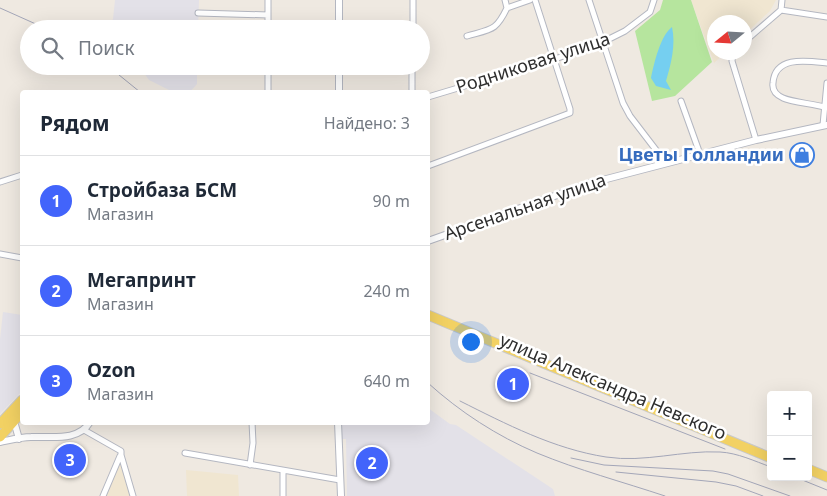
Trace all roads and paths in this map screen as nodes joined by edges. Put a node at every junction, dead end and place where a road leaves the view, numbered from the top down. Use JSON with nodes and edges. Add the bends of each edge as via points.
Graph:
{"nodes":[{"id":1,"x":268,"y":0,"type":"edge"},
{"id":2,"x":339,"y":0,"type":"edge"},
{"id":3,"x":413,"y":0,"type":"edge"},
{"id":4,"x":505,"y":0,"type":"edge"},
{"id":5,"x":530,"y":0,"type":"edge"},
{"id":6,"x":535,"y":0,"type":"edge"},
{"id":7,"x":589,"y":0,"type":"edge"},
{"id":8,"x":654,"y":0,"type":"edge"},
{"id":9,"x":782,"y":0,"type":"edge"},
{"id":10,"x":507,"y":8,"type":"junction"},
{"id":11,"x":781,"y":10,"type":"junction"},
{"id":12,"x":198,"y":13,"type":"dead end"},
{"id":13,"x":268,"y":16,"type":"junction"},
{"id":14,"x":827,"y":17,"type":"edge"},
{"id":15,"x":268,"y":20,"type":"edge"},
{"id":16,"x":339,"y":20,"type":"edge"},
{"id":17,"x":413,"y":20,"type":"edge"},
{"id":18,"x":752,"y":35,"type":"edge"},
{"id":19,"x":468,"y":36,"type":"dead end"},
{"id":20,"x":603,"y":42,"type":"junction"},
{"id":21,"x":555,"y":59,"type":"junction"},
{"id":22,"x":732,"y":60,"type":"edge"},
{"id":23,"x":827,"y":63,"type":"edge"},
{"id":24,"x":268,"y":75,"type":"edge"},
{"id":25,"x":339,"y":75,"type":"edge"},
{"id":26,"x":412,"y":75,"type":"edge"},
{"id":27,"x":827,"y":83,"type":"edge"},
{"id":28,"x":268,"y":90,"type":"edge"},
{"id":29,"x":339,"y":90,"type":"edge"},
{"id":30,"x":412,"y":90,"type":"edge"},
{"id":31,"x":430,"y":96,"type":"edge"},
{"id":32,"x":681,"y":101,"type":"dead end"},
{"id":33,"x":824,"y":107,"type":"junction"},
{"id":34,"x":825,"y":125,"type":"edge"},
{"id":35,"x":756,"y":140,"type":"junction"},
{"id":36,"x":700,"y":154,"type":"junction"},
{"id":37,"x":666,"y":163,"type":"junction"},
{"id":38,"x":430,"y":165,"type":"edge"},
{"id":39,"x":20,"y":176,"type":"edge"},
{"id":40,"x":0,"y":182,"type":"edge"},
{"id":41,"x":430,"y":240,"type":"edge"},
{"id":42,"x":0,"y":254,"type":"edge"},
{"id":43,"x":20,"y":258,"type":"edge"},
{"id":44,"x":430,"y":311,"type":"edge"},
{"id":45,"x":430,"y":315,"type":"edge"},
{"id":46,"x":20,"y":402,"type":"edge"},
{"id":47,"x":20,"y":414,"type":"edge"},
{"id":48,"x":14,"y":421,"type":"junction"},
{"id":49,"x":0,"y":424,"type":"edge"},
{"id":50,"x":88,"y":425,"type":"edge"},
{"id":51,"x":252,"y":425,"type":"edge"},
{"id":52,"x":338,"y":425,"type":"edge"},
{"id":53,"x":84,"y":430,"type":"junction"},
{"id":54,"x":0,"y":437,"type":"edge"},
{"id":55,"x":19,"y":440,"type":"junction"},
{"id":56,"x":0,"y":442,"type":"edge"},
{"id":57,"x":767,"y":451,"type":"edge"},
{"id":58,"x":185,"y":453,"type":"dead end"},
{"id":59,"x":121,"y":455,"type":"junction"},
{"id":60,"x":767,"y":456,"type":"edge"},
{"id":61,"x":250,"y":465,"type":"junction"},
{"id":62,"x":283,"y":471,"type":"junction"},
{"id":63,"x":812,"y":471,"type":"edge"},
{"id":64,"x":812,"y":475,"type":"edge"},
{"id":65,"x":827,"y":477,"type":"edge"},
{"id":66,"x":340,"y":480,"type":"junction"},
{"id":67,"x":827,"y":481,"type":"edge"},
{"id":68,"x":103,"y":496,"type":"edge"},
{"id":69,"x":133,"y":496,"type":"edge"},
{"id":70,"x":283,"y":496,"type":"edge"},
{"id":71,"x":341,"y":496,"type":"edge"}],
"edges":[{"from":1,"to":13,"type":"street"},
{"from":2,"to":16,"type":"street"},
{"from":3,"to":17,"type":"street"},
{"from":4,"to":10,"type":"street"},
{"from":5,"to":10,"type":"street"},
{"from":6,"to":21,"type":"street"},
{"from":7,"to":20,"type":"street"},
{"from":8,"to":20,"type":"street","name":"Родниковая улица","via":[[650,12],[625,31]]},
{"from":9,"to":11,"type":"street"},
{"from":10,"to":19,"type":"street","via":[[493,29]]},
{"from":11,"to":14,"type":"street"},
{"from":11,"to":18,"type":"street"},
{"from":12,"to":13,"type":"street"},
{"from":13,"to":15,"type":"street"},
{"from":20,"to":21,"type":"street","name":"Родниковая улица"},
{"from":20,"to":37,"type":"street","via":[[623,103]]},
{"from":21,"to":31,"type":"street","name":"Родниковая улица"},
{"from":21,"to":38,"type":"street","via":[[570,113]]},
{"from":22,"to":35,"type":"street"},
{"from":23,"to":33,"type":"street","via":[[800,60],[787,63],[778,70],[772,86],[775,93],[784,99]]},
{"from":24,"to":28,"type":"street"},
{"from":25,"to":29,"type":"street"},
{"from":26,"to":30,"type":"street"},
{"from":27,"to":33,"type":"street"},
{"from":32,"to":36,"type":"street"},
{"from":33,"to":34,"type":"street"},
{"from":34,"to":35,"type":"street","name":"Арсенальная улица"},
{"from":35,"to":36,"type":"street","name":"Арсенальная улица"},
{"from":36,"to":37,"type":"street","name":"Арсенальная улица"},
{"from":37,"to":41,"type":"street","name":"Арсенальная улица","via":[[567,190]]},
{"from":39,"to":40,"type":"street"},
{"from":42,"to":43,"type":"street"},
{"from":44,"to":57,"type":"main road","name":"улица Александра Невского"},
{"from":45,"to":60,"type":"main road"},
{"from":46,"to":49,"type":"main road"},
{"from":47,"to":48,"type":"main road"},
{"from":48,"to":54,"type":"main road"},
{"from":48,"to":55,"type":"street"},
{"from":50,"to":53,"type":"street"},
{"from":51,"to":61,"type":"street"},
{"from":52,"to":66,"type":"street"},
{"from":53,"to":55,"type":"street","via":[[66,438],[29,437]]},
{"from":53,"to":59,"type":"street","via":[[121,451]]},
{"from":55,"to":56,"type":"street"},
{"from":58,"to":61,"type":"street"},
{"from":59,"to":68,"type":"street"},
{"from":59,"to":69,"type":"street"},
{"from":61,"to":62,"type":"street"},
{"from":62,"to":66,"type":"street"},
{"from":62,"to":70,"type":"street"},
{"from":63,"to":65,"type":"main road"},
{"from":64,"to":67,"type":"main road"},
{"from":66,"to":71,"type":"street"}]}
